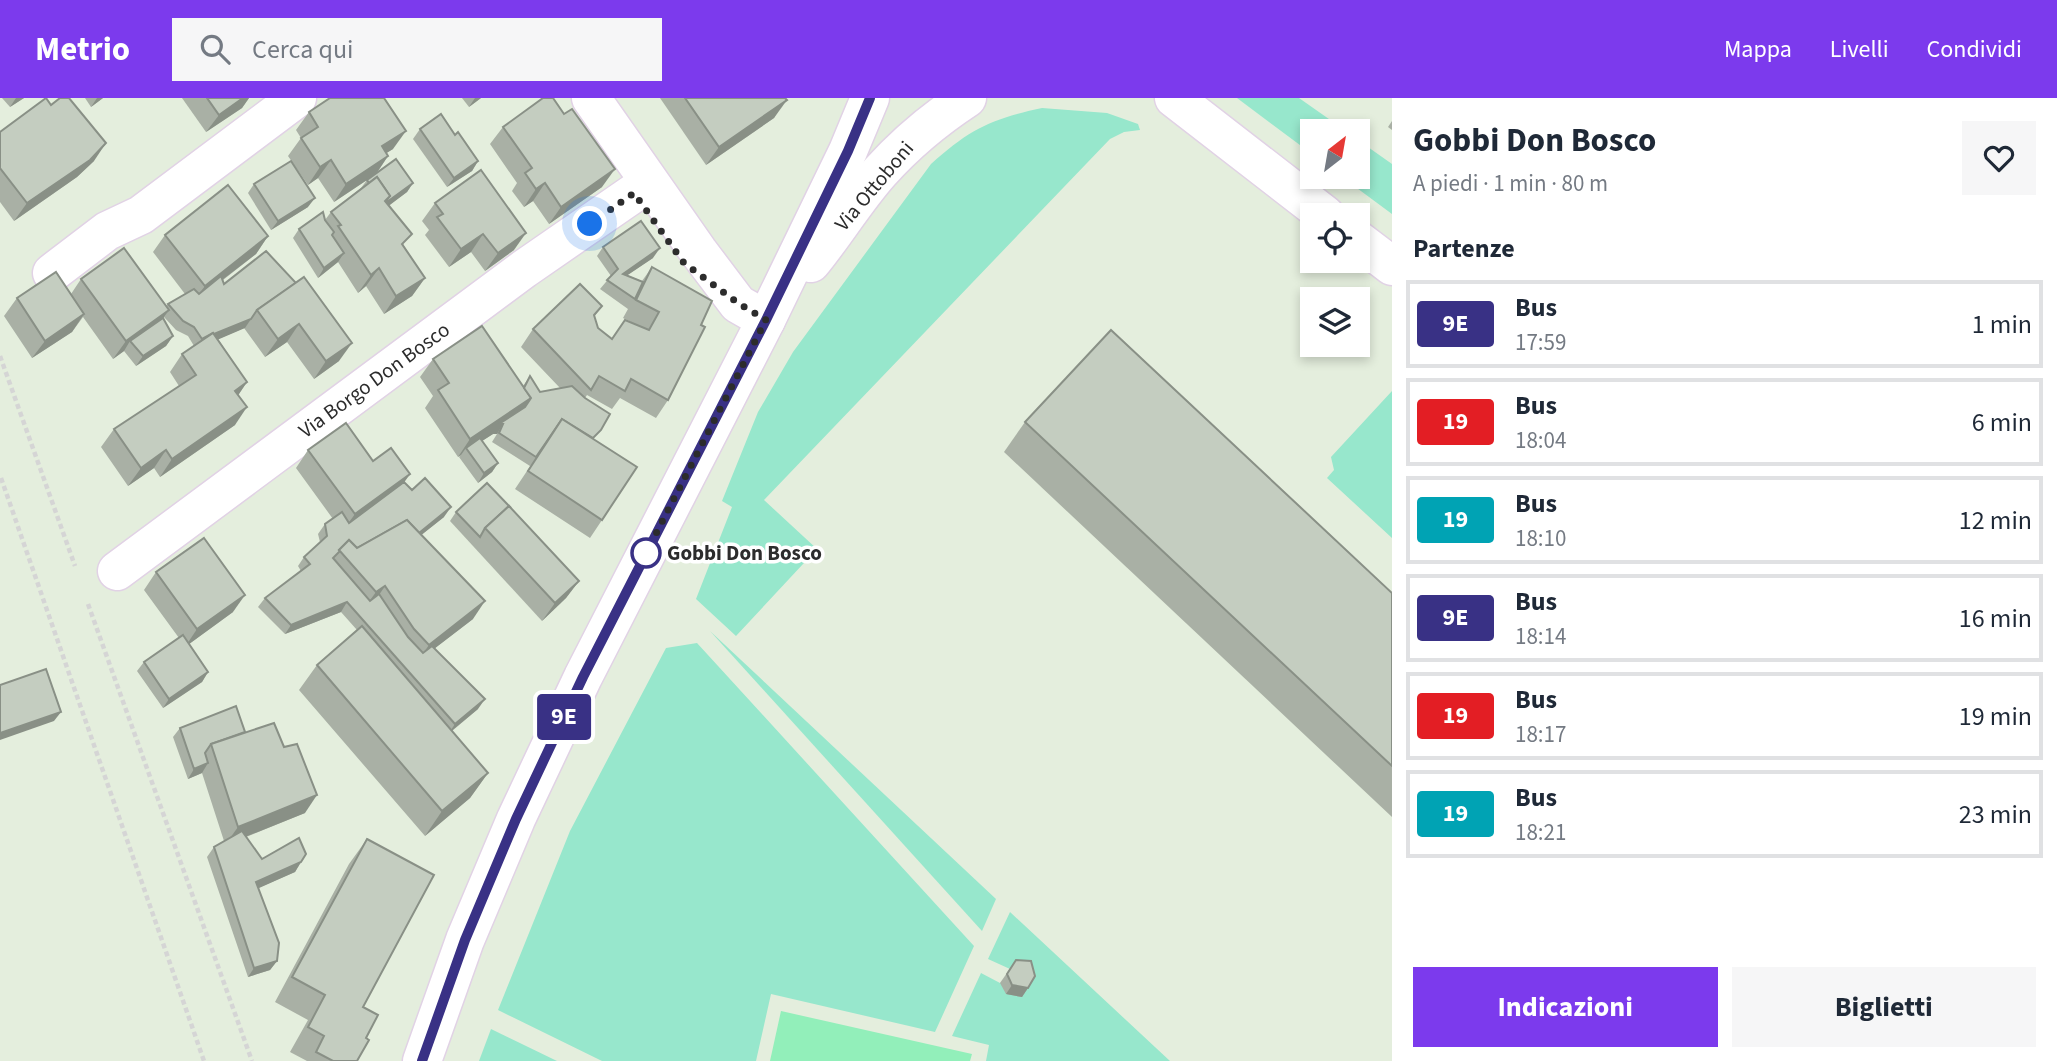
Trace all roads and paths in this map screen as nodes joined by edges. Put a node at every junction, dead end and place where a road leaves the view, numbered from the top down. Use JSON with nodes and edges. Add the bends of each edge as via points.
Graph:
{"nodes":[{"id":1,"x":297,"y":98,"type":"edge"},
{"id":2,"x":565,"y":98,"type":"edge"},
{"id":3,"x":590,"y":98,"type":"edge"},
{"id":4,"x":870,"y":98,"type":"edge"},
{"id":5,"x":967,"y":98,"type":"edge"},
{"id":6,"x":1147,"y":98,"type":"edge"},
{"id":7,"x":1174,"y":98,"type":"edge"},
{"id":8,"x":1208,"y":126,"type":"junction"},
{"id":9,"x":634,"y":193,"type":"junction"},
{"id":10,"x":1309,"y":203,"type":"edge"},
{"id":11,"x":1370,"y":249,"type":"edge"},
{"id":12,"x":1392,"y":266,"type":"edge"},
{"id":13,"x":52,"y":272,"type":"edge"},
{"id":14,"x":752,"y":312,"type":"junction"},
{"id":15,"x":0,"y":356,"type":"edge"},
{"id":16,"x":1,"y":478,"type":"edge"},
{"id":17,"x":117,"y":571,"type":"dead end"},
{"id":18,"x":79,"y":578,"type":"dead end"},
{"id":19,"x":89,"y":604,"type":"dead end"},
{"id":20,"x":204,"y":1061,"type":"edge"},
{"id":21,"x":252,"y":1061,"type":"edge"},
{"id":22,"x":422,"y":1061,"type":"edge"}],
"edges":[{"from":1,"to":13,"type":"street","via":[[141,215],[107,231]]},
{"from":2,"to":9,"type":"street"},
{"from":3,"to":14,"type":"street","via":[[698,251]]},
{"from":4,"to":14,"type":"street","via":[[848,151]]},
{"from":5,"to":14,"type":"street","name":"Via Ottoboni","via":[[911,141]]},
{"from":6,"to":8,"type":"street"},
{"from":7,"to":8,"type":"street"},
{"from":8,"to":10,"type":"street"},
{"from":9,"to":14,"type":"street","via":[[684,263]]},
{"from":9,"to":17,"type":"street","name":"Via Borgo Don Bosco","via":[[524,269]]},
{"from":11,"to":12,"type":"street"},
{"from":14,"to":22,"type":"street","via":[[522,807],[465,940]]},
{"from":15,"to":18,"type":"path"},
{"from":16,"to":20,"type":"path"},
{"from":19,"to":21,"type":"path"}]}
